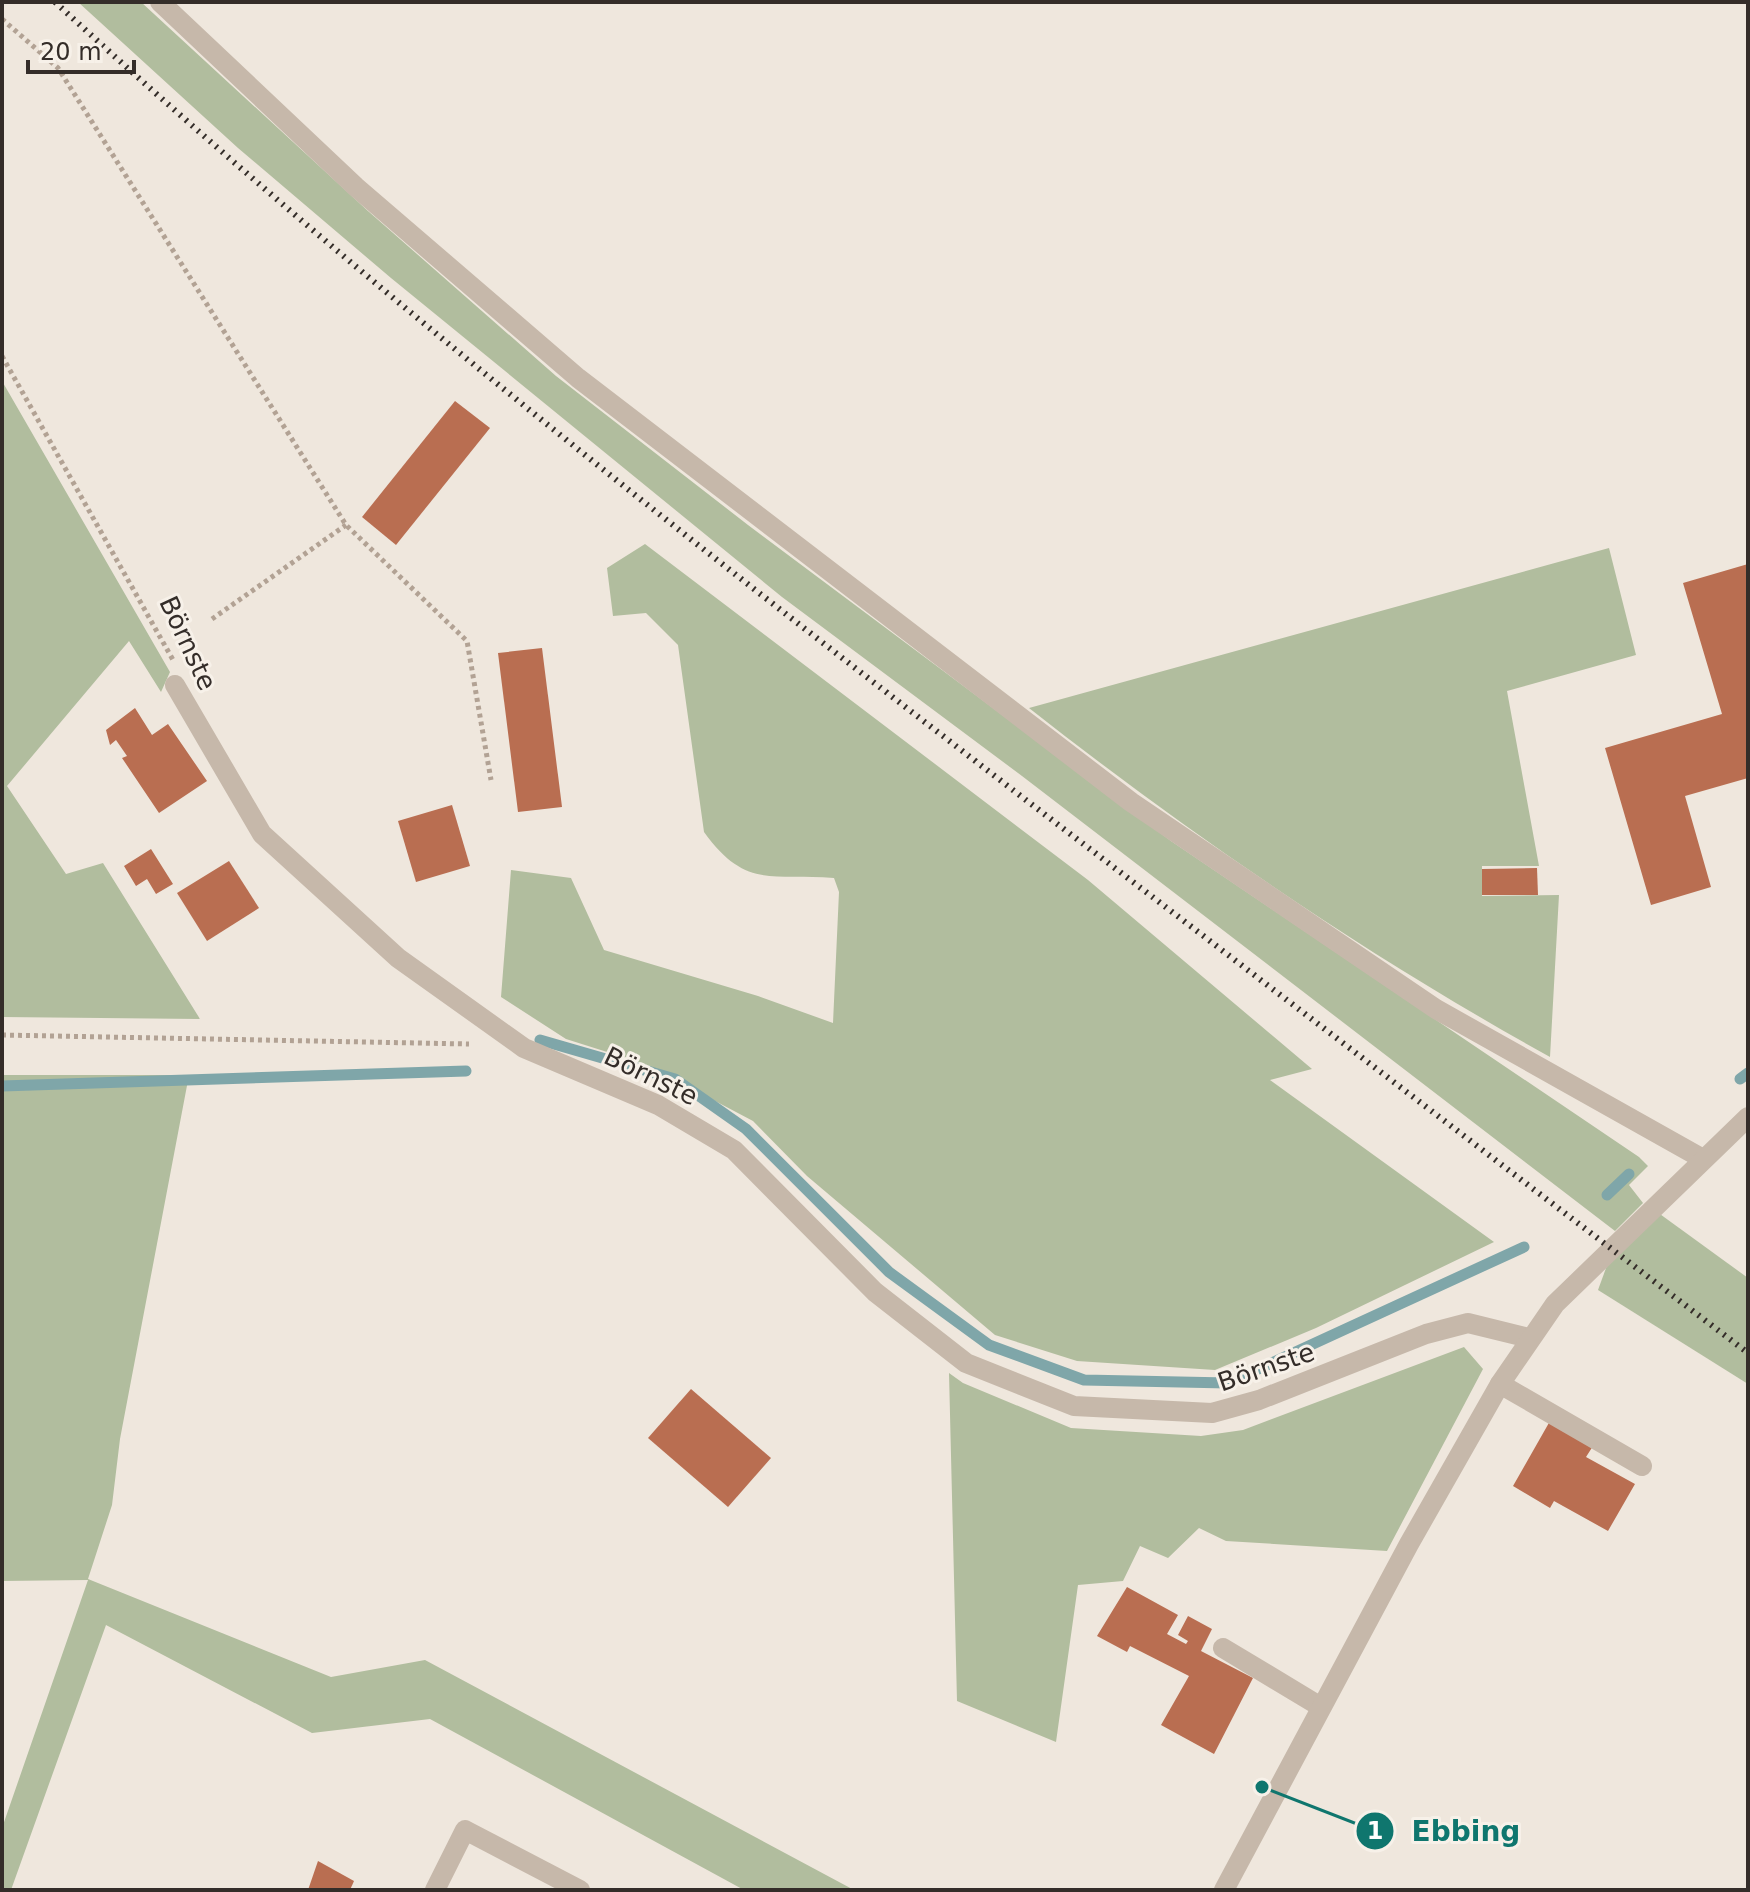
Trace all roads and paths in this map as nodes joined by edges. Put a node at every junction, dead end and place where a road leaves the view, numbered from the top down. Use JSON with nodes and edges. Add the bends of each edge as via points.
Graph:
{"nodes":[{"id":1,"x":160,"y":2,"type":"edge"},
{"id":2,"x":2,"y":19,"type":"edge"},
{"id":3,"x":2,"y":356,"type":"edge"},
{"id":4,"x":346,"y":525,"type":"junction"},
{"id":5,"x":212,"y":619,"type":"dead end"},
{"id":6,"x":175,"y":685,"type":"joint"},
{"id":7,"x":491,"y":780,"type":"dead end"},
{"id":8,"x":2,"y":1035,"type":"edge"},
{"id":9,"x":477,"y":1044,"type":"dead end"},
{"id":10,"x":1748,"y":1117,"type":"edge"},
{"id":11,"x":1703,"y":1159,"type":"junction"},
{"id":12,"x":1529,"y":1338,"type":"junction"},
{"id":13,"x":1500,"y":1384,"type":"junction"},
{"id":14,"x":1642,"y":1466,"type":"dead end"},
{"id":15,"x":1223,"y":1648,"type":"dead end"},
{"id":16,"x":1321,"y":1707,"type":"junction"},
{"id":17,"x":435,"y":1890,"type":"edge"},
{"id":18,"x":580,"y":1890,"type":"edge"},
{"id":19,"x":1224,"y":1890,"type":"edge"}],
"edges":[{"from":1,"to":11,"type":"street","via":[[356,187],[578,378],[1131,802],[1436,1009]]},
{"from":2,"to":4,"type":"path","via":[[58,68]]},
{"from":3,"to":6,"type":"path","name":"Börnste","via":[[175,664]]},
{"from":4,"to":5,"type":"path"},
{"from":4,"to":7,"type":"path","via":[[467,641]]},
{"from":6,"to":12,"type":"street","name":"Börnste","via":[[262,834],[398,958],[524,1048],[658,1105],[734,1150],[875,1292],[966,1363],[1074,1406],[1212,1413],[1468,1323]]},
{"from":8,"to":9,"type":"path"},
{"from":10,"to":11,"type":"street"},
{"from":11,"to":12,"type":"street","via":[[1555,1304]]},
{"from":12,"to":13,"type":"street"},
{"from":13,"to":14,"type":"street"},
{"from":13,"to":16,"type":"street"},
{"from":15,"to":16,"type":"street"},
{"from":16,"to":19,"type":"street"},
{"from":17,"to":18,"type":"street","via":[[465,1830]]}]}
